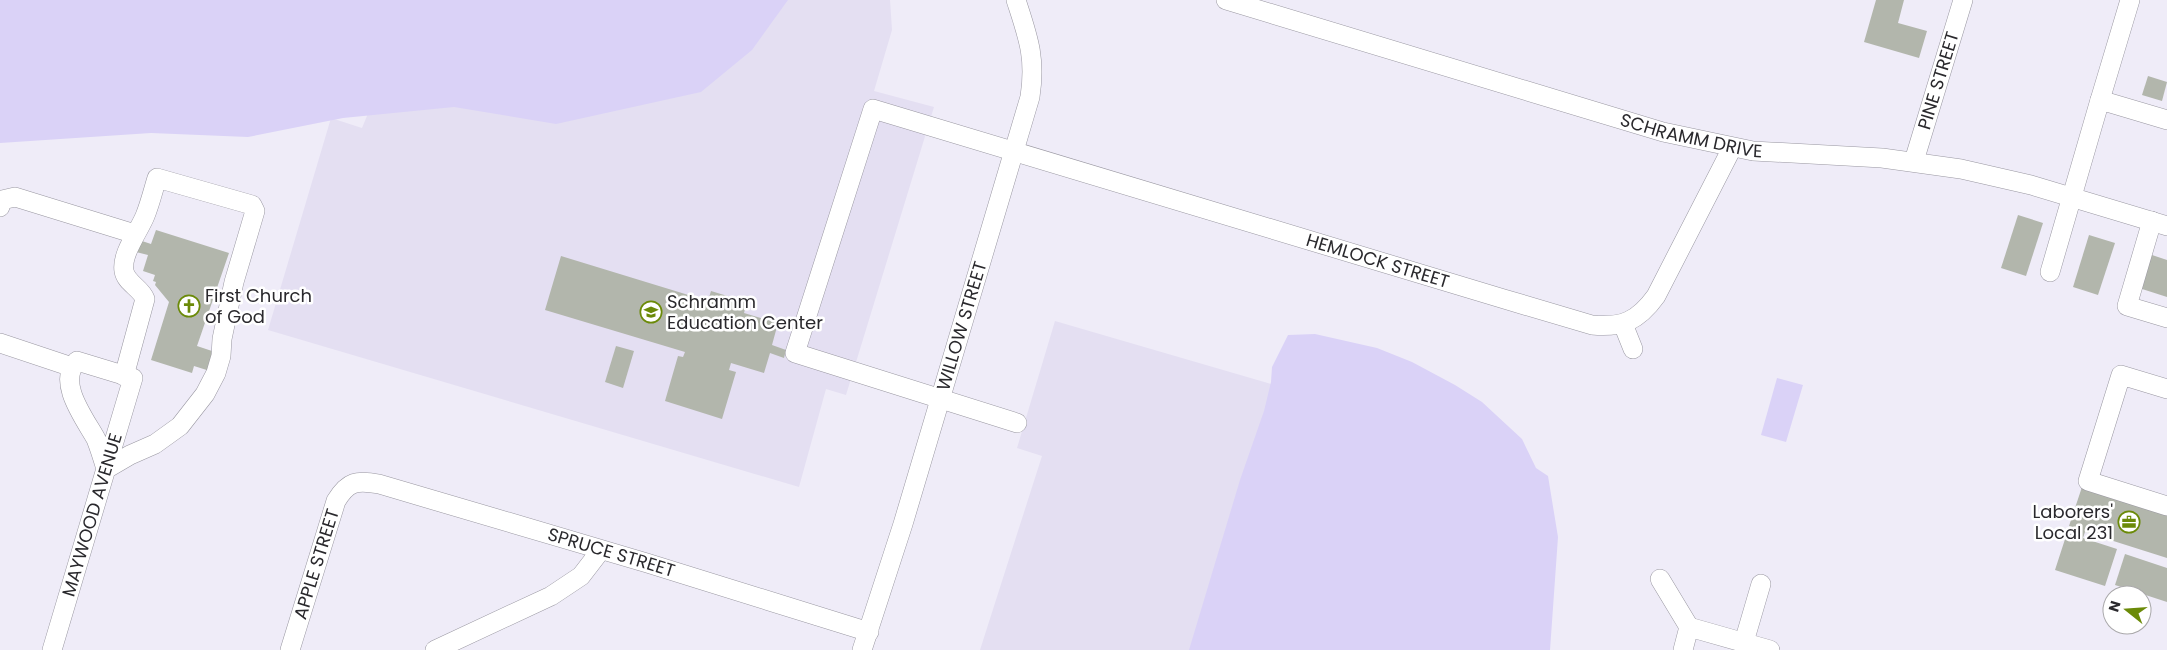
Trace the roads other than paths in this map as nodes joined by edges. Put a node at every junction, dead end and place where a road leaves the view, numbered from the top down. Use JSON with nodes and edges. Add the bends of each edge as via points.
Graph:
{"nodes":[{"id":1,"x":1016,"y":0,"type":"edge"},
{"id":2,"x":1226,"y":0,"type":"edge"},
{"id":3,"x":1963,"y":0,"type":"edge"},
{"id":4,"x":2130,"y":0,"type":"edge"},
{"id":5,"x":2100,"y":100,"type":"junction"},
{"id":6,"x":2167,"y":120,"type":"edge"},
{"id":7,"x":1732,"y":148,"type":"junction"},
{"id":8,"x":1014,"y":150,"type":"junction"},
{"id":9,"x":1914,"y":161,"type":"junction"},
{"id":10,"x":2072,"y":197,"type":"junction"},
{"id":11,"x":0,"y":207,"type":"edge"},
{"id":12,"x":2159,"y":223,"type":"edge"},
{"id":13,"x":135,"y":234,"type":"junction"},
{"id":14,"x":2050,"y":272,"type":"dead end"},
{"id":15,"x":2167,"y":318,"type":"edge"},
{"id":16,"x":1623,"y":324,"type":"junction"},
{"id":17,"x":0,"y":343,"type":"edge"},
{"id":18,"x":1633,"y":349,"type":"dead end"},
{"id":19,"x":72,"y":367,"type":"junction"},
{"id":20,"x":129,"y":377,"type":"junction"},
{"id":21,"x":2167,"y":389,"type":"edge"},
{"id":22,"x":940,"y":399,"type":"junction"},
{"id":23,"x":1017,"y":423,"type":"dead end"},
{"id":24,"x":106,"y":469,"type":"junction"},
{"id":25,"x":352,"y":483,"type":"joint"},
{"id":26,"x":2167,"y":506,"type":"edge"},
{"id":27,"x":601,"y":550,"type":"junction"},
{"id":28,"x":1660,"y":579,"type":"dead end"},
{"id":29,"x":1761,"y":584,"type":"dead end"},
{"id":30,"x":1689,"y":627,"type":"junction"},
{"id":31,"x":869,"y":632,"type":"junction"},
{"id":32,"x":1744,"y":642,"type":"junction"},
{"id":33,"x":52,"y":650,"type":"edge"},
{"id":34,"x":290,"y":650,"type":"edge"},
{"id":35,"x":435,"y":650,"type":"edge"},
{"id":36,"x":862,"y":650,"type":"edge"},
{"id":37,"x":1682,"y":650,"type":"edge"},
{"id":38,"x":1770,"y":650,"type":"edge"}],
"edges":[{"from":1,"to":8,"type":"street","name":"WILLOW STREET","via":[[1030,44],[1033,74],[1030,97]]},
{"from":2,"to":7,"type":"street","name":"SCHRAMM DRIVE","via":[[1592,112]]},
{"from":3,"to":9,"type":"street","name":"PINE STREET"},
{"from":4,"to":5,"type":"street"},
{"from":5,"to":6,"type":"street"},
{"from":5,"to":10,"type":"street"},
{"from":7,"to":9,"type":"street","name":"SCHRAMM DRIVE","via":[[1779,154]]},
{"from":7,"to":16,"type":"street","via":[[1656,296],[1634,319]]},
{"from":8,"to":16,"type":"street","name":"HEMLOCK STREET","via":[[1583,322],[1606,326]]},
{"from":8,"to":22,"type":"street","name":"WILLOW STREET"},
{"from":8,"to":22,"type":"street","name":"HEMLOCK STREET","via":[[873,110],[795,354]]},
{"from":9,"to":10,"type":"street","name":"SCHRAMM DRIVE","via":[[1976,172]]},
{"from":10,"to":12,"type":"street","name":"SCHRAMM DRIVE"},
{"from":10,"to":14,"type":"street"},
{"from":11,"to":13,"type":"street","via":[[2,200],[15,197]]},
{"from":12,"to":15,"type":"street","via":[[2127,306]]},
{"from":13,"to":20,"type":"street","name":"MAYWOOD AVENUE","via":[[124,270],[145,299]]},
{"from":13,"to":24,"type":"street","via":[[145,218],[157,178],[247,202],[254,211],[234,282],[221,356],[205,394],[180,426],[155,444]]},
{"from":16,"to":18,"type":"street"},
{"from":17,"to":19,"type":"street"},
{"from":19,"to":20,"type":"street","via":[[77,361]]},
{"from":19,"to":24,"type":"street","via":[[69,377],[72,392],[97,442]]},
{"from":20,"to":24,"type":"street","name":"MAYWOOD AVENUE"},
{"from":21,"to":26,"type":"street","via":[[2121,375],[2088,481]]},
{"from":22,"to":23,"type":"street"},
{"from":22,"to":31,"type":"street","name":"WILLOW STREET"},
{"from":24,"to":33,"type":"street","name":"MAYWOOD AVENUE"},
{"from":25,"to":27,"type":"street","name":"SPRUCE STREET","via":[[379,484]]},
{"from":25,"to":34,"type":"street","name":"APPLE STREET","via":[[344,488],[334,506]]},
{"from":27,"to":31,"type":"street","name":"SPRUCE STREET"},
{"from":27,"to":35,"type":"street","via":[[581,576],[551,596]]},
{"from":28,"to":30,"type":"street"},
{"from":29,"to":32,"type":"street"},
{"from":30,"to":32,"type":"street"},
{"from":30,"to":37,"type":"street"},
{"from":31,"to":36,"type":"street","name":"WILLOW STREET"},
{"from":32,"to":38,"type":"street"}]}
